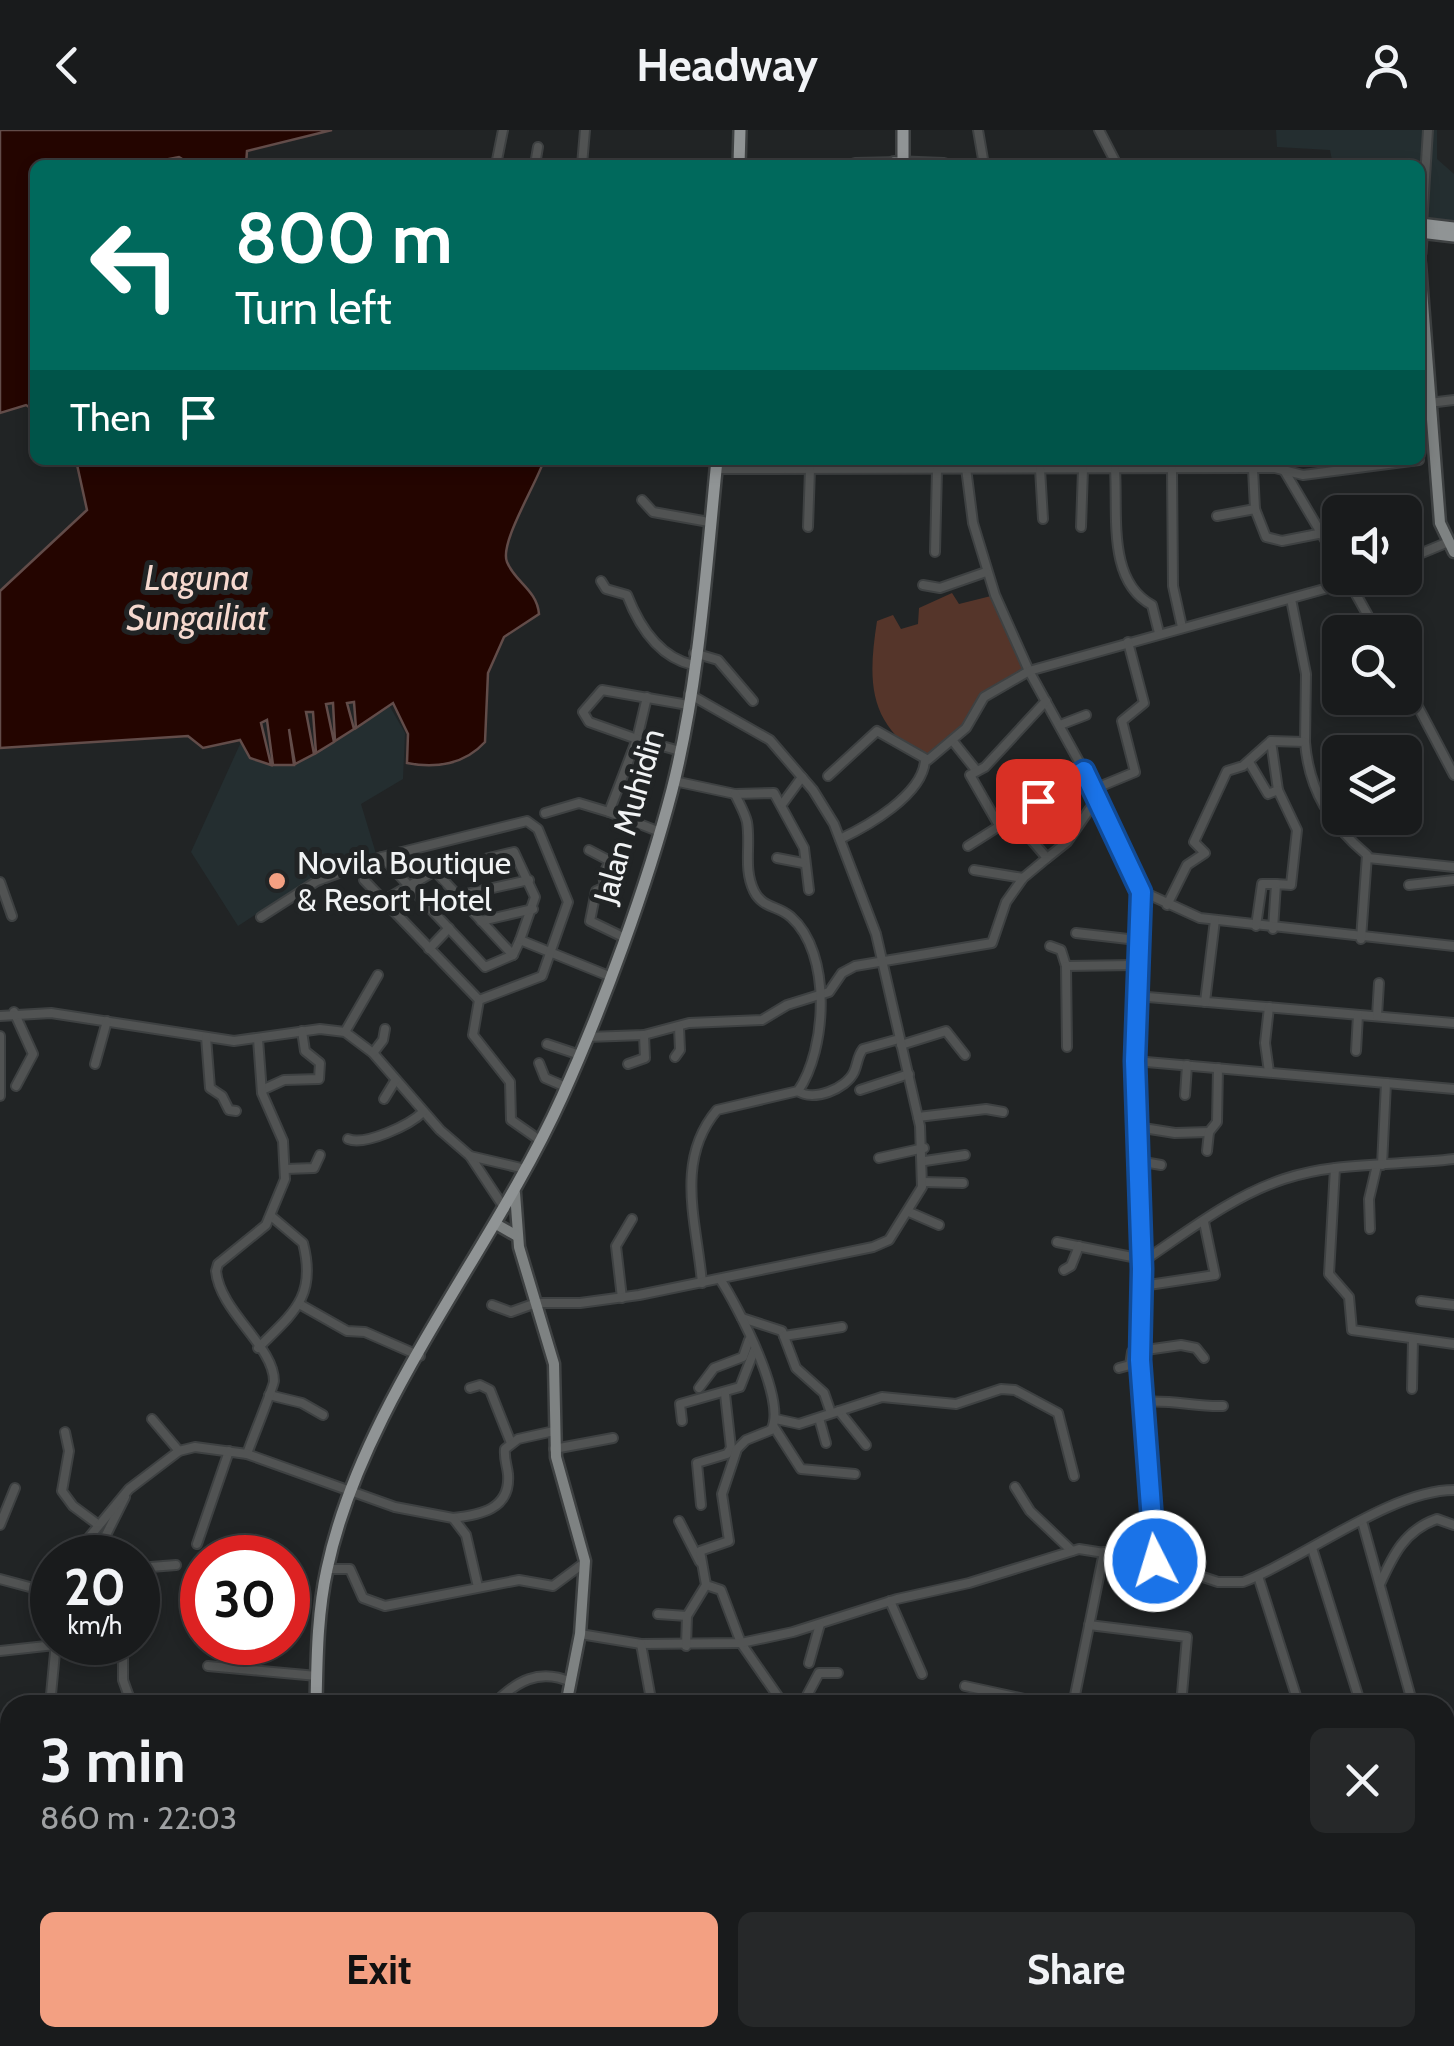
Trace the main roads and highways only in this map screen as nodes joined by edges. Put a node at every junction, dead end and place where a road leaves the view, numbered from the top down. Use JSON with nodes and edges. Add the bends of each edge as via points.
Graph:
{"nodes":[{"id":1,"x":740,"y":130,"type":"edge"},
{"id":2,"x":903,"y":130,"type":"edge"},
{"id":3,"x":738,"y":160,"type":"edge"},
{"id":4,"x":901,"y":160,"type":"edge"},
{"id":5,"x":1425,"y":228,"type":"edge"},
{"id":6,"x":1454,"y":228,"type":"edge"},
{"id":7,"x":1425,"y":229,"type":"edge"},
{"id":8,"x":1454,"y":236,"type":"edge"},
{"id":9,"x":1425,"y":375,"type":"edge"},
{"id":10,"x":717,"y":465,"type":"edge"},
{"id":11,"x":1450,"y":547,"type":"edge"},
{"id":12,"x":515,"y":1193,"type":"junction"},
{"id":13,"x":496,"y":1224,"type":"junction"},
{"id":14,"x":517,"y":1236,"type":"junction"},
{"id":15,"x":316,"y":1695,"type":"edge"},
{"id":16,"x":569,"y":1695,"type":"edge"}],
"edges":[{"from":1,"to":3,"type":"highway"},
{"from":2,"to":4,"type":"highway"},
{"from":5,"to":6,"type":"highway"},
{"from":7,"to":8,"type":"highway"},
{"from":9,"to":11,"type":"main road"},
{"from":10,"to":12,"type":"highway","name":"Jalan Muhidin","via":[[690,696],[660,832],[580,1055]]},
{"from":12,"to":13,"type":"highway","name":"Jalan Muhidin"},
{"from":12,"to":14,"type":"main road"},
{"from":13,"to":14,"type":"main road"},
{"from":13,"to":15,"type":"highway","name":"Jalan Muhidin","via":[[380,1420],[350,1492],[327,1569]]},
{"from":14,"to":16,"type":"main road","via":[[554,1364],[554,1450],[585,1562]]}]}
